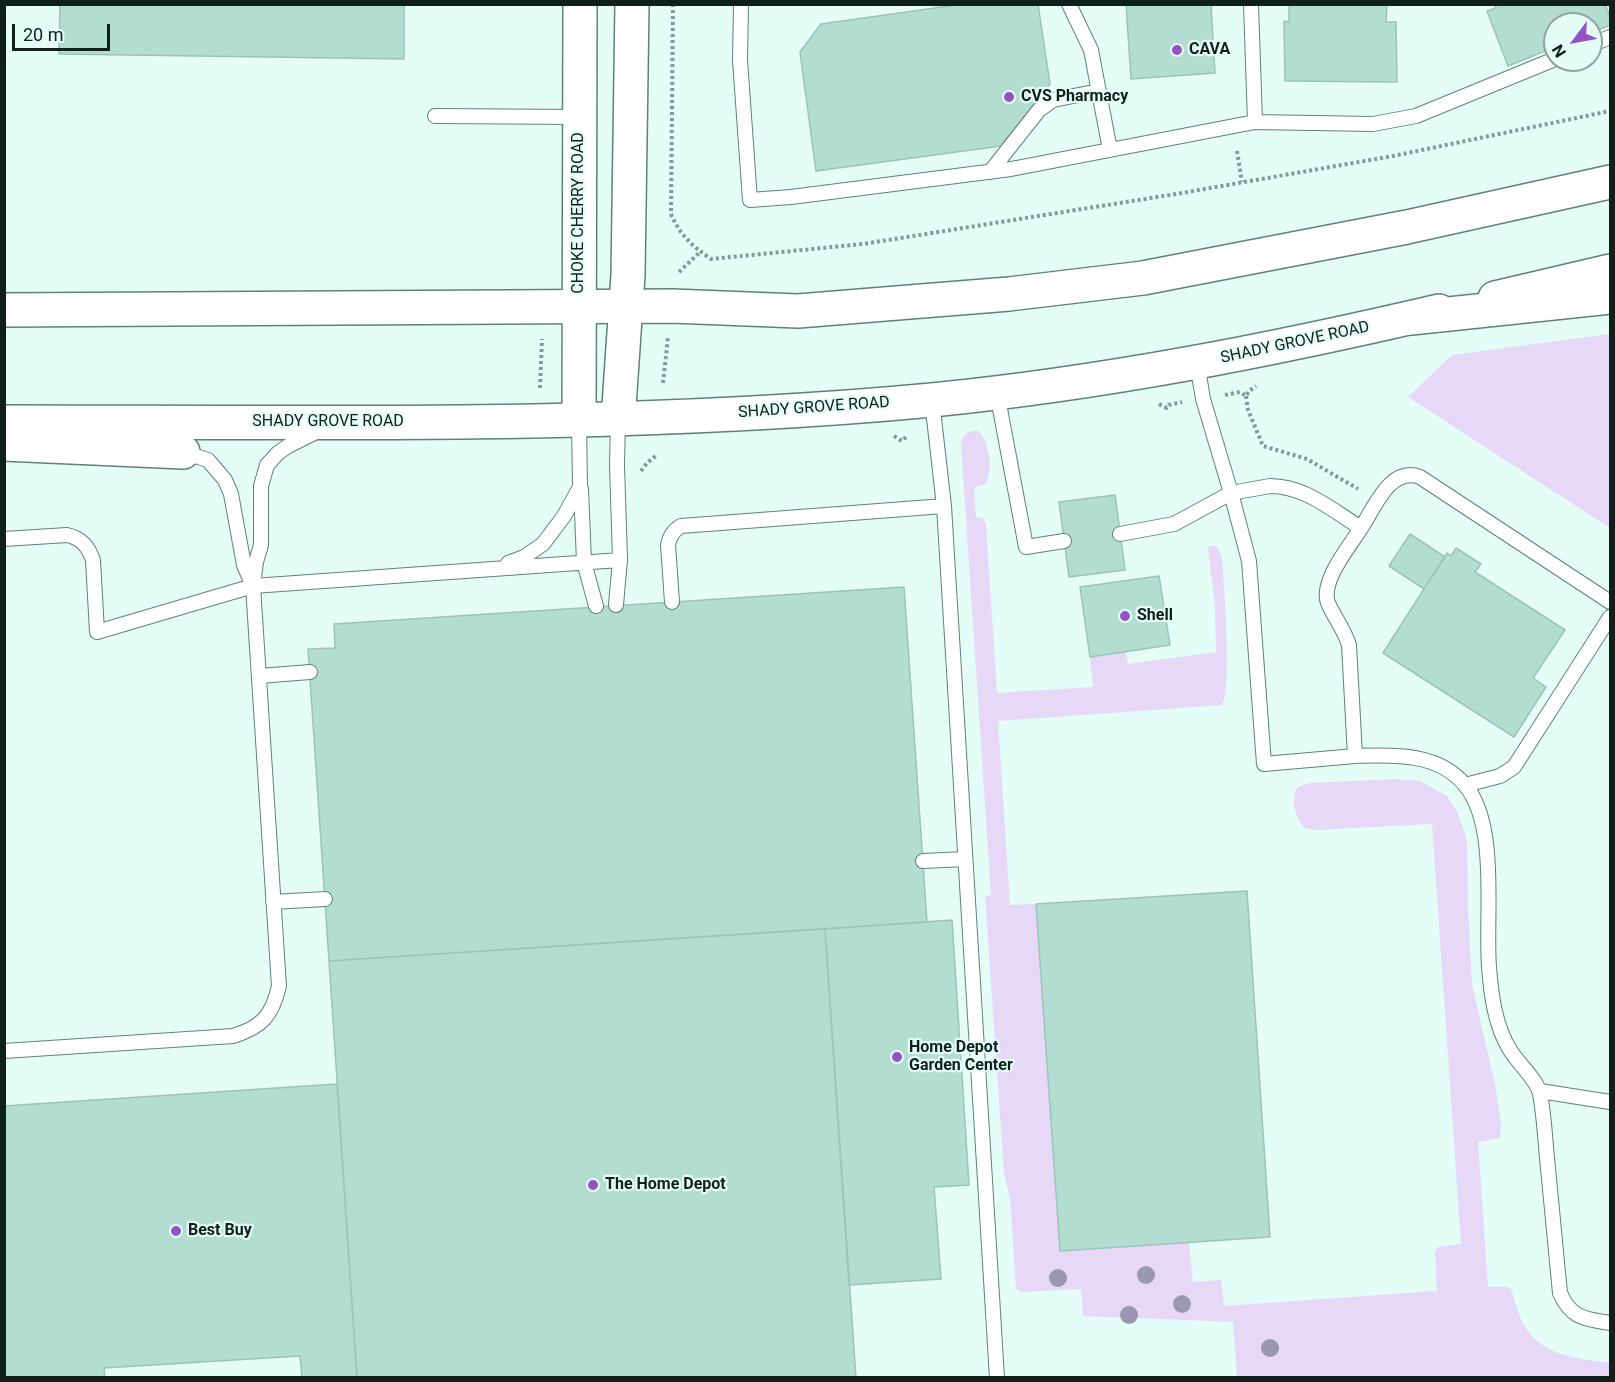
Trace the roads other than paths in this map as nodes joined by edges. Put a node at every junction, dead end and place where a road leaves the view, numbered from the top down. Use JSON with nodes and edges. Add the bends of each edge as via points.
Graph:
{"nodes":[{"id":1,"x":580,"y":4,"type":"edge"},
{"id":2,"x":632,"y":4,"type":"edge"},
{"id":3,"x":741,"y":4,"type":"edge"},
{"id":4,"x":1069,"y":4,"type":"edge"},
{"id":5,"x":1251,"y":4,"type":"edge"},
{"id":6,"x":1543,"y":64,"type":"edge"},
{"id":7,"x":1099,"y":91,"type":"junction"},
{"id":8,"x":435,"y":116,"type":"dead end"},
{"id":9,"x":579,"y":117,"type":"junction"},
{"id":10,"x":1255,"y":122,"type":"junction"},
{"id":11,"x":1110,"y":150,"type":"junction"},
{"id":12,"x":990,"y":172,"type":"junction"},
{"id":13,"x":1611,"y":182,"type":"edge"},
{"id":14,"x":1611,"y":271,"type":"edge"},
{"id":15,"x":1611,"y":297,"type":"edge"},
{"id":16,"x":626,"y":307,"type":"junction"},
{"id":17,"x":579,"y":308,"type":"junction"},
{"id":18,"x":4,"y":310,"type":"edge"},
{"id":19,"x":1411,"y":318,"type":"junction"},
{"id":20,"x":1197,"y":363,"type":"junction"},
{"id":21,"x":997,"y":393,"type":"junction"},
{"id":22,"x":932,"y":400,"type":"junction"},
{"id":23,"x":618,"y":420,"type":"junction"},
{"id":24,"x":579,"y":421,"type":"junction"},
{"id":25,"x":4,"y":422,"type":"edge"},
{"id":26,"x":344,"y":422,"type":"junction"},
{"id":27,"x":4,"y":444,"type":"edge"},
{"id":28,"x":183,"y":452,"type":"joint"},
{"id":29,"x":580,"y":487,"type":"junction"},
{"id":30,"x":1231,"y":493,"type":"junction"},
{"id":31,"x":944,"y":506,"type":"junction"},
{"id":32,"x":1361,"y":528,"type":"junction"},
{"id":33,"x":1120,"y":534,"type":"dead end"},
{"id":34,"x":4,"y":539,"type":"edge"},
{"id":35,"x":1064,"y":542,"type":"dead end"},
{"id":36,"x":620,"y":560,"type":"junction"},
{"id":37,"x":584,"y":562,"type":"junction"},
{"id":38,"x":494,"y":568,"type":"junction"},
{"id":39,"x":253,"y":586,"type":"junction"},
{"id":40,"x":672,"y":602,"type":"dead end"},
{"id":41,"x":1611,"y":602,"type":"edge"},
{"id":42,"x":616,"y":605,"type":"dead end"},
{"id":43,"x":596,"y":606,"type":"dead end"},
{"id":44,"x":1611,"y":617,"type":"edge"},
{"id":45,"x":310,"y":672,"type":"dead end"},
{"id":46,"x":259,"y":676,"type":"junction"},
{"id":47,"x":1355,"y":756,"type":"junction"},
{"id":48,"x":1466,"y":785,"type":"junction"},
{"id":49,"x":965,"y":859,"type":"junction"},
{"id":50,"x":923,"y":861,"type":"dead end"},
{"id":51,"x":325,"y":899,"type":"dead end"},
{"id":52,"x":273,"y":902,"type":"junction"},
{"id":53,"x":4,"y":1052,"type":"edge"},
{"id":54,"x":1540,"y":1091,"type":"junction"},
{"id":55,"x":1611,"y":1102,"type":"edge"},
{"id":56,"x":1611,"y":1323,"type":"edge"},
{"id":57,"x":997,"y":1377,"type":"edge"}],
"edges":[{"from":1,"to":9,"type":"main road","name":"CHOKE CHERRY ROAD"},
{"from":2,"to":16,"type":"main road"},
{"from":3,"to":12,"type":"lane","via":[[740,60],[750,200]]},
{"from":4,"to":7,"type":"lane","via":[[1091,50]]},
{"from":5,"to":10,"type":"lane"},
{"from":6,"to":10,"type":"lane","via":[[1416,116],[1373,124]]},
{"from":7,"to":11,"type":"lane"},
{"from":7,"to":12,"type":"lane","via":[[1053,100],[1039,110]]},
{"from":8,"to":9,"type":"lane"},
{"from":9,"to":17,"type":"main road","name":"CHOKE CHERRY ROAD"},
{"from":10,"to":11,"type":"lane"},
{"from":11,"to":12,"type":"lane"},
{"from":13,"to":16,"type":"main road","via":[[1407,227],[1143,278],[1010,294],[798,311]]},
{"from":14,"to":19,"type":"main road","name":"SHADY GROVE ROAD"},
{"from":15,"to":19,"type":"main road"},
{"from":16,"to":17,"type":"main road"},
{"from":16,"to":23,"type":"main road"},
{"from":17,"to":18,"type":"main road"},
{"from":17,"to":24,"type":"main road","name":"CHOKE CHERRY ROAD"},
{"from":19,"to":20,"type":"main road","name":"SHADY GROVE ROAD"},
{"from":20,"to":21,"type":"main road","name":"SHADY GROVE ROAD"},
{"from":20,"to":30,"type":"lane","via":[[1203,399]]},
{"from":21,"to":22,"type":"main road","name":"SHADY GROVE ROAD"},
{"from":21,"to":35,"type":"lane","via":[[1026,547]]},
{"from":22,"to":23,"type":"main road","name":"SHADY GROVE ROAD"},
{"from":22,"to":31,"type":"lane"},
{"from":23,"to":24,"type":"main road","name":"SHADY GROVE ROAD"},
{"from":23,"to":36,"type":"lane"},
{"from":24,"to":26,"type":"main road","name":"SHADY GROVE ROAD"},
{"from":24,"to":29,"type":"lane"},
{"from":25,"to":26,"type":"main road","name":"SHADY GROVE ROAD"},
{"from":26,"to":39,"type":"lane","via":[[288,446],[267,465],[261,486],[262,538]]},
{"from":27,"to":28,"type":"main road"},
{"from":28,"to":39,"type":"lane","via":[[208,460],[225,480],[244,565]]},
{"from":29,"to":37,"type":"lane"},
{"from":29,"to":38,"type":"lane","via":[[543,544],[524,557]]},
{"from":30,"to":32,"type":"lane","via":[[1270,486],[1295,488]]},
{"from":30,"to":33,"type":"lane","via":[[1174,524]]},
{"from":30,"to":47,"type":"lane","via":[[1249,561],[1264,764]]},
{"from":31,"to":40,"type":"lane","via":[[681,526],[674,530],[668,545]]},
{"from":31,"to":49,"type":"lane"},
{"from":32,"to":41,"type":"lane","via":[[1390,483],[1413,474]]},
{"from":32,"to":47,"type":"lane","via":[[1326,591],[1349,645]]},
{"from":34,"to":39,"type":"lane","via":[[67,535],[84,543],[93,560],[97,632]]},
{"from":36,"to":37,"type":"lane"},
{"from":36,"to":42,"type":"lane"},
{"from":37,"to":38,"type":"lane"},
{"from":37,"to":43,"type":"lane"},
{"from":38,"to":39,"type":"lane"},
{"from":39,"to":46,"type":"lane"},
{"from":44,"to":48,"type":"lane","via":[[1514,766],[1500,776]]},
{"from":45,"to":46,"type":"lane"},
{"from":46,"to":52,"type":"lane"},
{"from":47,"to":48,"type":"lane","via":[[1419,758],[1452,772]]},
{"from":48,"to":54,"type":"lane","via":[[1479,812],[1486,849],[1489,966],[1497,1020],[1509,1049]]},
{"from":49,"to":50,"type":"lane"},
{"from":49,"to":57,"type":"lane"},
{"from":51,"to":52,"type":"lane"},
{"from":52,"to":53,"type":"lane","via":[[279,986],[272,1009],[257,1026],[233,1036]]},
{"from":54,"to":55,"type":"lane"},
{"from":54,"to":56,"type":"lane","via":[[1560,1293],[1576,1315]]}]}
